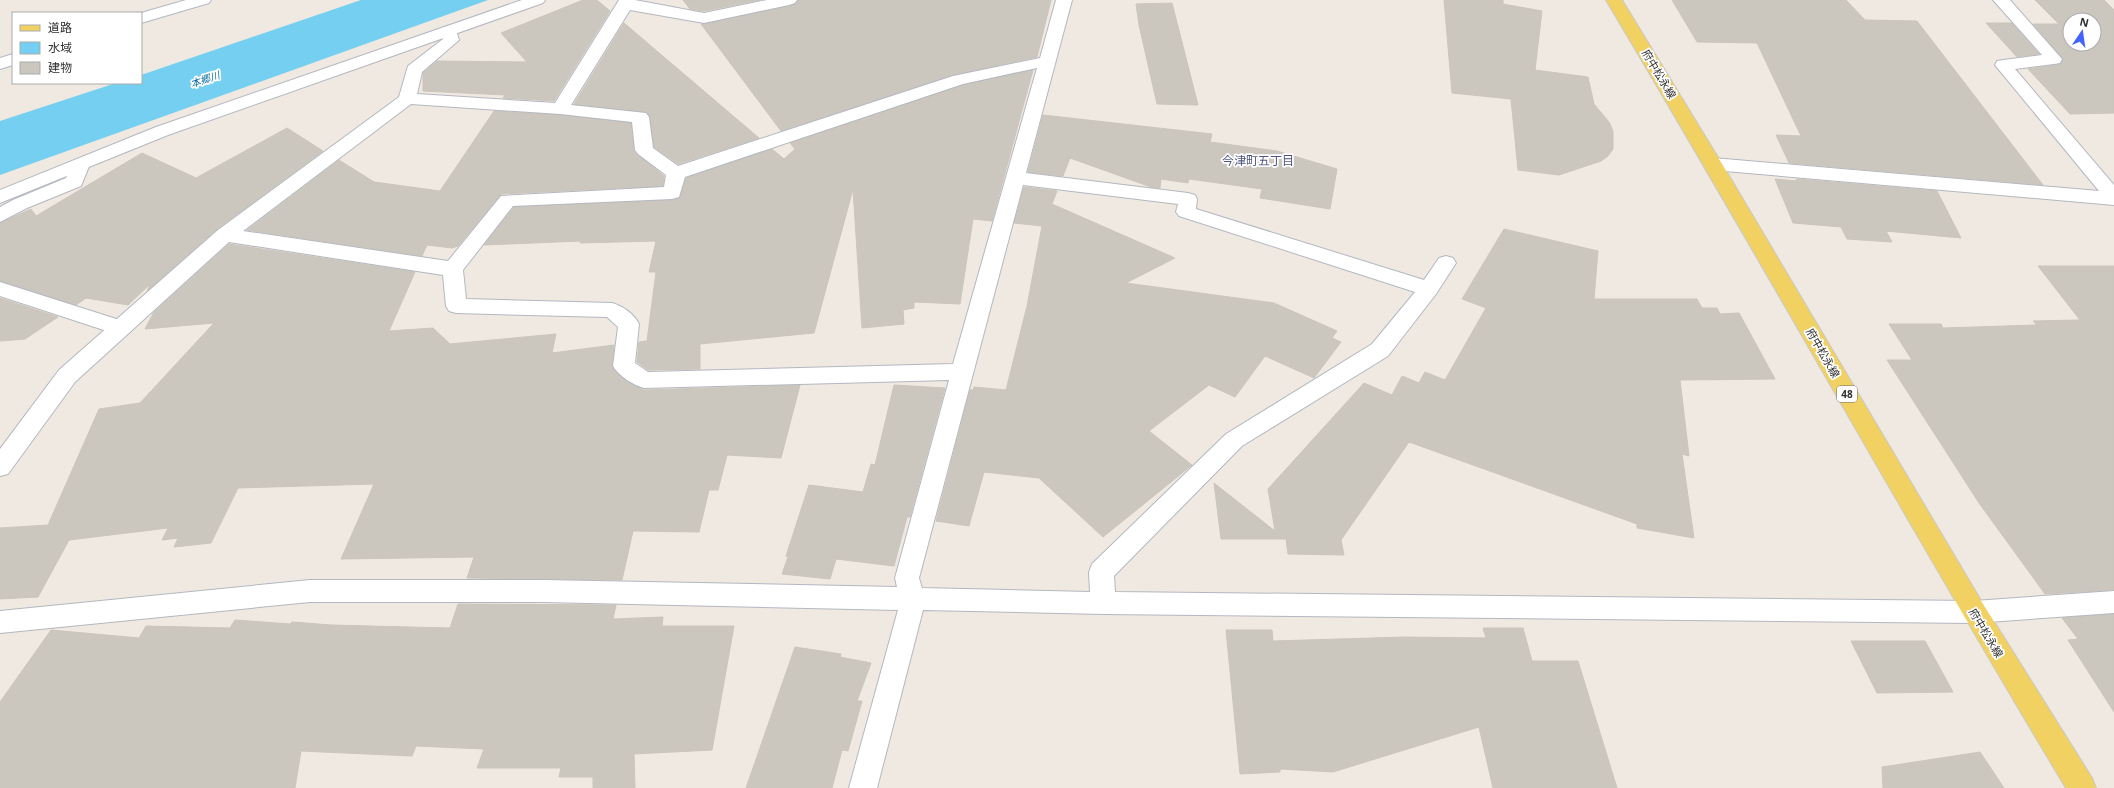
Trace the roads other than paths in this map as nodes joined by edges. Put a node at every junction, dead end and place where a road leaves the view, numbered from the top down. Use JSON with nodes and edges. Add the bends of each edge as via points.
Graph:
{"nodes":[{"id":1,"x":203,"y":0,"type":"edge"},
{"id":2,"x":537,"y":0,"type":"edge"},
{"id":3,"x":789,"y":0,"type":"edge"},
{"id":4,"x":1064,"y":0,"type":"edge"},
{"id":5,"x":1614,"y":0,"type":"edge"},
{"id":6,"x":2001,"y":0,"type":"edge"},
{"id":7,"x":627,"y":2,"type":"edge"},
{"id":8,"x":142,"y":18,"type":"edge"},
{"id":9,"x":449,"y":30,"type":"junction"},
{"id":10,"x":12,"y":59,"type":"edge"},
{"id":11,"x":1047,"y":61,"type":"junction"},
{"id":12,"x":0,"y":64,"type":"edge"},
{"id":13,"x":407,"y":99,"type":"junction"},
{"id":14,"x":560,"y":109,"type":"junction"},
{"id":15,"x":81,"y":164,"type":"junction"},
{"id":16,"x":1713,"y":164,"type":"junction"},
{"id":17,"x":676,"y":173,"type":"junction"},
{"id":18,"x":1015,"y":178,"type":"junction"},
{"id":19,"x":0,"y":197,"type":"edge"},
{"id":20,"x":2114,"y":198,"type":"edge"},
{"id":21,"x":0,"y":216,"type":"edge"},
{"id":22,"x":225,"y":235,"type":"junction"},
{"id":23,"x":1446,"y":263,"type":"dead end"},
{"id":24,"x":453,"y":269,"type":"junction"},
{"id":25,"x":0,"y":289,"type":"edge"},
{"id":26,"x":1429,"y":289,"type":"junction"},
{"id":27,"x":122,"y":328,"type":"junction"},
{"id":28,"x":962,"y":372,"type":"junction"},
{"id":29,"x":0,"y":467,"type":"edge"},
{"id":30,"x":913,"y":600,"type":"junction"},
{"id":31,"x":2114,"y":602,"type":"edge"},
{"id":32,"x":1103,"y":603,"type":"junction"},
{"id":33,"x":1974,"y":612,"type":"junction"},
{"id":34,"x":0,"y":622,"type":"edge"},
{"id":35,"x":863,"y":788,"type":"edge"},
{"id":36,"x":2082,"y":788,"type":"edge"}],
"edges":[{"from":1,"to":8,"type":"street"},
{"from":2,"to":9,"type":"street"},
{"from":3,"to":7,"type":"street","via":[[704,18]]},
{"from":4,"to":11,"type":"street"},
{"from":5,"to":16,"type":"main road","name":"府中松永線","number":"48"},
{"from":6,"to":20,"type":"street","via":[[2054,59],[2003,64]]},
{"from":7,"to":14,"type":"street"},
{"from":9,"to":13,"type":"street","via":[[451,40],[414,70]]},
{"from":9,"to":15,"type":"street","via":[[162,131]]},
{"from":10,"to":12,"type":"street"},
{"from":11,"to":17,"type":"street","via":[[959,80]]},
{"from":11,"to":18,"type":"street"},
{"from":13,"to":14,"type":"street"},
{"from":13,"to":22,"type":"street"},
{"from":14,"to":17,"type":"street","via":[[640,117],[644,150]]},
{"from":15,"to":19,"type":"street"},
{"from":15,"to":21,"type":"street","via":[[74,182],[20,204]]},
{"from":16,"to":20,"type":"street"},
{"from":16,"to":33,"type":"main road","name":"府中松永線","number":"48"},
{"from":17,"to":24,"type":"street","via":[[672,193],[508,200]]},
{"from":18,"to":26,"type":"street","via":[[1188,199],[1186,212]]},
{"from":18,"to":28,"type":"street"},
{"from":22,"to":24,"type":"street"},
{"from":22,"to":27,"type":"street"},
{"from":23,"to":26,"type":"street"},
{"from":24,"to":28,"type":"street","via":[[456,306],[612,310],[629,324],[624,366],[644,380]]},
{"from":25,"to":27,"type":"street"},
{"from":26,"to":32,"type":"street","via":[[1380,350],[1234,440],[1101,572]]},
{"from":27,"to":29,"type":"street","via":[[67,376]]},
{"from":28,"to":30,"type":"street","via":[[907,578]]},
{"from":30,"to":32,"type":"street"},
{"from":30,"to":34,"type":"street","via":[[542,591],[310,591]]},
{"from":30,"to":35,"type":"street"},
{"from":31,"to":33,"type":"street"},
{"from":32,"to":33,"type":"street"},
{"from":33,"to":36,"type":"main road","name":"府中松永線","number":"48"}]}
